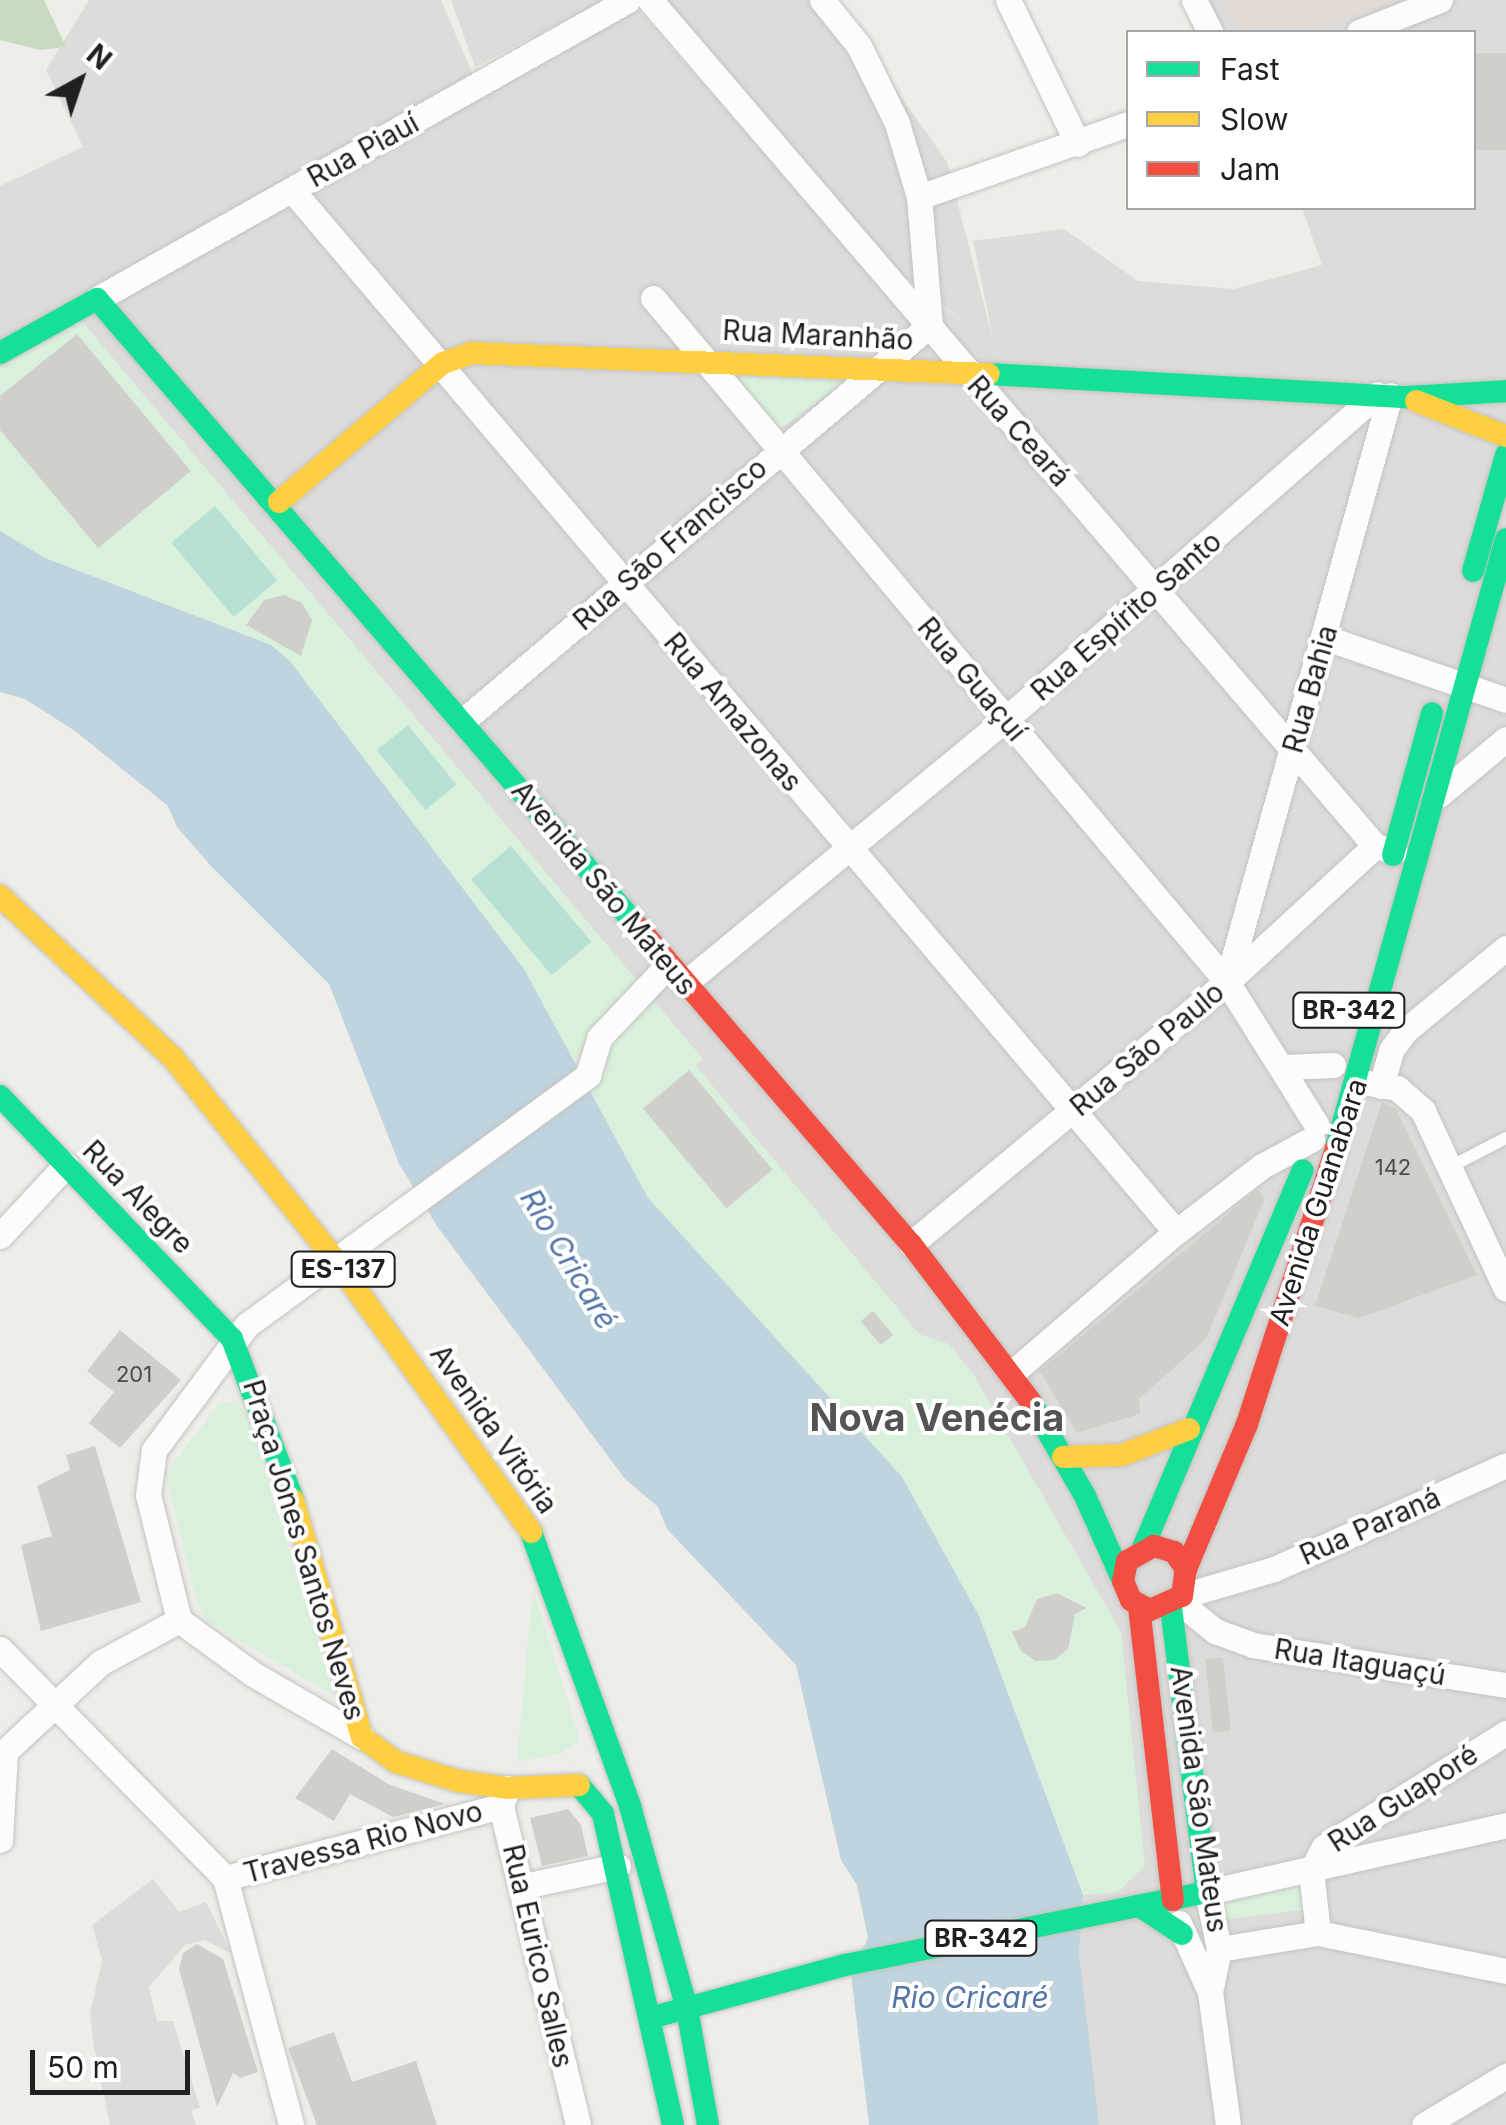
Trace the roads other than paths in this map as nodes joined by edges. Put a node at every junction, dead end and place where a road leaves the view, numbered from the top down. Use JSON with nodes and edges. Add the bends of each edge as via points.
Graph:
{"nodes":[{"id":1,"x":628,"y":0,"type":"edge"},
{"id":2,"x":650,"y":0,"type":"edge"},
{"id":3,"x":822,"y":0,"type":"edge"},
{"id":4,"x":1008,"y":0,"type":"edge"},
{"id":5,"x":1194,"y":0,"type":"edge"},
{"id":6,"x":1440,"y":0,"type":"edge"},
{"id":7,"x":1209,"y":30,"type":"edge"},
{"id":8,"x":1364,"y":30,"type":"edge"},
{"id":9,"x":1126,"y":125,"type":"edge"},
{"id":10,"x":1078,"y":144,"type":"junction"},
{"id":11,"x":292,"y":190,"type":"junction"},
{"id":12,"x":919,"y":198,"type":"junction"},
{"id":13,"x":653,"y":298,"type":"dead end"},
{"id":14,"x":97,"y":299,"type":"junction"},
{"id":15,"x":930,"y":325,"type":"junction"},
{"id":16,"x":0,"y":353,"type":"edge"},
{"id":17,"x":704,"y":358,"type":"junction"},
{"id":18,"x":443,"y":363,"type":"junction"},
{"id":19,"x":877,"y":369,"type":"junction"},
{"id":20,"x":967,"y":372,"type":"junction"},
{"id":21,"x":1506,"y":391,"type":"edge"},
{"id":22,"x":1391,"y":396,"type":"junction"},
{"id":23,"x":1506,"y":436,"type":"edge"},
{"id":24,"x":777,"y":450,"type":"junction"},
{"id":25,"x":1506,"y":455,"type":"edge"},
{"id":26,"x":278,"y":502,"type":"junction"},
{"id":27,"x":1506,"y":539,"type":"edge"},
{"id":28,"x":626,"y":583,"type":"junction"},
{"id":29,"x":1159,"y":588,"type":"junction"},
{"id":30,"x":1326,"y":638,"type":"junction"},
{"id":31,"x":1442,"y":679,"type":"junction"},
{"id":32,"x":1466,"y":688,"type":"junction"},
{"id":33,"x":1506,"y":700,"type":"edge"},
{"id":34,"x":464,"y":720,"type":"junction"},
{"id":35,"x":1006,"y":720,"type":"junction"},
{"id":36,"x":1506,"y":739,"type":"edge"},
{"id":37,"x":1294,"y":746,"type":"junction"},
{"id":38,"x":1439,"y":794,"type":"junction"},
{"id":39,"x":848,"y":849,"type":"junction"},
{"id":40,"x":1384,"y":849,"type":"junction"},
{"id":41,"x":0,"y":896,"type":"edge"},
{"id":42,"x":1506,"y":948,"type":"edge"},
{"id":43,"x":676,"y":974,"type":"junction"},
{"id":44,"x":1227,"y":982,"type":"junction"},
{"id":45,"x":1378,"y":996,"type":"junction"},
{"id":46,"x":1418,"y":1021,"type":"junction"},
{"id":47,"x":1284,"y":1066,"type":"junction"},
{"id":48,"x":1333,"y":1066,"type":"junction"},
{"id":49,"x":1369,"y":1084,"type":"junction"},
{"id":50,"x":0,"y":1096,"type":"edge"},
{"id":51,"x":1072,"y":1111,"type":"junction"},
{"id":52,"x":1314,"y":1132,"type":"junction"},
{"id":53,"x":1506,"y":1138,"type":"edge"},
{"id":54,"x":66,"y":1165,"type":"junction"},
{"id":55,"x":1262,"y":1166,"type":"junction"},
{"id":56,"x":1450,"y":1166,"type":"junction"},
{"id":57,"x":1300,"y":1178,"type":"junction"},
{"id":58,"x":1176,"y":1232,"type":"junction"},
{"id":59,"x":0,"y":1236,"type":"edge"},
{"id":60,"x":912,"y":1244,"type":"junction"},
{"id":61,"x":333,"y":1256,"type":"junction"},
{"id":62,"x":1506,"y":1289,"type":"edge"},
{"id":63,"x":232,"y":1339,"type":"junction"},
{"id":64,"x":1013,"y":1372,"type":"junction"},
{"id":65,"x":1189,"y":1429,"type":"junction"},
{"id":66,"x":1063,"y":1457,"type":"junction"},
{"id":67,"x":1506,"y":1464,"type":"edge"},
{"id":68,"x":1086,"y":1496,"type":"junction"},
{"id":69,"x":1139,"y":1551,"type":"junction"},
{"id":70,"x":1123,"y":1581,"type":"junction"},
{"id":71,"x":1180,"y":1589,"type":"junction"},
{"id":72,"x":1140,"y":1607,"type":"junction"},
{"id":73,"x":180,"y":1620,"type":"junction"},
{"id":74,"x":0,"y":1648,"type":"edge"},
{"id":75,"x":1506,"y":1685,"type":"edge"},
{"id":76,"x":55,"y":1704,"type":"junction"},
{"id":77,"x":591,"y":1706,"type":"junction"},
{"id":78,"x":1506,"y":1732,"type":"edge"},
{"id":79,"x":362,"y":1737,"type":"junction"},
{"id":80,"x":3,"y":1754,"type":"edge"},
{"id":81,"x":579,"y":1785,"type":"junction"},
{"id":82,"x":504,"y":1796,"type":"junction"},
{"id":83,"x":1506,"y":1826,"type":"edge"},
{"id":84,"x":0,"y":1840,"type":"edge"},
{"id":85,"x":1172,"y":1852,"type":"junction"},
{"id":86,"x":618,"y":1866,"type":"junction"},
{"id":87,"x":1310,"y":1871,"type":"junction"},
{"id":88,"x":225,"y":1878,"type":"junction"},
{"id":89,"x":524,"y":1886,"type":"junction"},
{"id":90,"x":1207,"y":1892,"type":"junction"},
{"id":91,"x":1173,"y":1900,"type":"junction"},
{"id":92,"x":1140,"y":1906,"type":"junction"},
{"id":93,"x":1318,"y":1933,"type":"junction"},
{"id":94,"x":1182,"y":1934,"type":"junction"},
{"id":95,"x":1219,"y":1949,"type":"junction"},
{"id":96,"x":1506,"y":1971,"type":"edge"},
{"id":97,"x":1210,"y":1992,"type":"junction"},
{"id":98,"x":687,"y":2009,"type":"junction"},
{"id":99,"x":650,"y":2018,"type":"junction"},
{"id":100,"x":1506,"y":2076,"type":"edge"},
{"id":101,"x":291,"y":2125,"type":"edge"},
{"id":102,"x":578,"y":2125,"type":"edge"},
{"id":103,"x":673,"y":2125,"type":"edge"},
{"id":104,"x":708,"y":2125,"type":"edge"},
{"id":105,"x":1228,"y":2125,"type":"edge"},
{"id":106,"x":1424,"y":2125,"type":"edge"}],
"edges":[{"from":1,"to":11,"type":"street","name":"Rua Piauí"},
{"from":2,"to":15,"type":"street","name":"Rua Ceará"},
{"from":3,"to":12,"type":"street","via":[[880,83]]},
{"from":4,"to":10,"type":"street"},
{"from":5,"to":7,"type":"street"},
{"from":6,"to":8,"type":"street"},
{"from":9,"to":10,"type":"street"},
{"from":10,"to":12,"type":"street"},
{"from":11,"to":14,"type":"street","name":"Rua Piauí"},
{"from":11,"to":18,"type":"street","name":"Rua Amazonas"},
{"from":12,"to":15,"type":"street"},
{"from":13,"to":17,"type":"street","name":"Rua Guaçuí"},
{"from":14,"to":16,"type":"main road"},
{"from":14,"to":26,"type":"main road","name":"Avenida São Mateus"},
{"from":15,"to":19,"type":"street","name":"Rua São Francisco"},
{"from":15,"to":20,"type":"street","name":"Rua Ceará"},
{"from":17,"to":18,"type":"main road","name":"Rua Maranhão","via":[[472,352]]},
{"from":17,"to":19,"type":"main road","name":"Rua Maranhão"},
{"from":17,"to":24,"type":"street","name":"Rua Guaçuí"},
{"from":18,"to":26,"type":"main road","name":"Rua Maranhão"},
{"from":18,"to":28,"type":"street","name":"Rua Amazonas"},
{"from":19,"to":20,"type":"main road","name":"Rua Maranhão"},
{"from":19,"to":24,"type":"street","name":"Rua São Francisco"},
{"from":20,"to":22,"type":"main road","name":"Rua Maranhão"},
{"from":20,"to":29,"type":"street","name":"Rua Ceará"},
{"from":21,"to":22,"type":"main road","name":"Rua Maranhão"},
{"from":22,"to":23,"type":"main road","name":"Rua Maranhão"},
{"from":22,"to":29,"type":"street","name":"Rua Espírito Santo"},
{"from":22,"to":30,"type":"street","name":"Rua Bahia"},
{"from":24,"to":28,"type":"street","name":"Rua São Francisco"},
{"from":24,"to":35,"type":"street","name":"Rua Guaçuí"},
{"from":25,"to":31,"type":"main road","name":"Avenida Guanabara","number":"BR-342"},
{"from":26,"to":34,"type":"main road","name":"Avenida São Mateus"},
{"from":27,"to":32,"type":"main road","name":"Avenida Guanabara","number":"BR-342"},
{"from":28,"to":34,"type":"street","name":"Rua São Francisco"},
{"from":28,"to":39,"type":"street","name":"Rua Amazonas"},
{"from":29,"to":35,"type":"street","name":"Rua Espírito Santo"},
{"from":29,"to":37,"type":"street","name":"Rua Ceará"},
{"from":30,"to":31,"type":"street"},
{"from":30,"to":37,"type":"street","name":"Rua Bahia"},
{"from":31,"to":32,"type":"street"},
{"from":31,"to":40,"type":"main road","name":"Avenida Guanabara","number":"BR-342"},
{"from":32,"to":33,"type":"street"},
{"from":32,"to":38,"type":"main road","name":"Avenida Guanabara","number":"BR-342"},
{"from":34,"to":43,"type":"main road","name":"Avenida São Mateus"},
{"from":35,"to":39,"type":"street","name":"Rua Espírito Santo"},
{"from":35,"to":44,"type":"street","name":"Rua Guaçuí"},
{"from":36,"to":38,"type":"street"},
{"from":37,"to":40,"type":"street","name":"Rua Ceará"},
{"from":37,"to":44,"type":"street","name":"Rua Bahia"},
{"from":38,"to":45,"type":"main road","name":"Avenida Guanabara","number":"BR-342"},
{"from":39,"to":43,"type":"street","name":"Rua Espírito Santo"},
{"from":39,"to":51,"type":"street","name":"Rua Amazonas"},
{"from":40,"to":44,"type":"street","name":"Rua São Paulo"},
{"from":40,"to":48,"type":"main road","name":"Avenida Guanabara","number":"BR-342"},
{"from":41,"to":61,"type":"main road","name":"Avenida Vitória","number":"ES-137","via":[[173,1058]]},
{"from":42,"to":46,"type":"street"},
{"from":43,"to":60,"type":"main road","name":"Avenida São Mateus"},
{"from":43,"to":61,"type":"street","name":"Rua Espírito Santo","via":[[599,1038],[588,1075]]},
{"from":44,"to":47,"type":"street","name":"Rua Guaçuí"},
{"from":44,"to":51,"type":"street","name":"Rua São Paulo"},
{"from":45,"to":46,"type":"street"},
{"from":45,"to":49,"type":"main road","name":"Avenida Guanabara","number":"BR-342"},
{"from":46,"to":49,"type":"street"},
{"from":47,"to":48,"type":"street"},
{"from":47,"to":52,"type":"street","name":"Avenida Guanabara"},
{"from":48,"to":52,"type":"main road","name":"Avenida Guanabara","number":"BR-342"},
{"from":49,"to":56,"type":"street","via":[[1414,1099]]},
{"from":49,"to":71,"type":"main road","name":"Avenida Guanabara","number":"BR-342"},
{"from":50,"to":54,"type":"main road","name":"Rua Alegre"},
{"from":51,"to":58,"type":"street","name":"Rua Amazonas"},
{"from":51,"to":60,"type":"street","name":"Rua São Paulo"},
{"from":52,"to":55,"type":"street","name":"Avenida Guanabara"},
{"from":52,"to":57,"type":"main road","name":"Avenida Guanabara","number":"BR-342"},
{"from":53,"to":56,"type":"lane"},
{"from":54,"to":59,"type":"street"},
{"from":54,"to":63,"type":"main road","name":"Rua Alegre"},
{"from":55,"to":57,"type":"street"},
{"from":55,"to":58,"type":"street","name":"Avenida Guanabara"},
{"from":56,"to":62,"type":"street"},
{"from":57,"to":65,"type":"main road","name":"Avenida Guanabara","number":"BR-342"},
{"from":58,"to":64,"type":"street","name":"Avenida Guanabara"},
{"from":60,"to":64,"type":"main road","name":"Avenida São Mateus"},
{"from":61,"to":63,"type":"street"},
{"from":61,"to":77,"type":"main road","name":"Avenida Vitória","number":"ES-137","via":[[532,1533]]},
{"from":63,"to":73,"type":"street","name":"Praça Jones Santos Neves","via":[[148,1466],[148,1494]]},
{"from":63,"to":79,"type":"main road","name":"Praça Jones Santos Neves","via":[[282,1458]]},
{"from":64,"to":66,"type":"main road","name":"Avenida São Mateus"},
{"from":65,"to":66,"type":"main road","via":[[1103,1459]]},
{"from":65,"to":69,"type":"main road","name":"Avenida Guanabara","number":"BR-342"},
{"from":66,"to":68,"type":"main road","name":"Avenida São Mateus"},
{"from":67,"to":71,"type":"street","name":"Rua Paraná","via":[[1232,1583]]},
{"from":68,"to":69,"type":"main road","name":"Avenida São Mateus"},
{"from":68,"to":70,"type":"main road","name":"Avenida São Mateus"},
{"from":69,"to":70,"type":"main road","number":"BR-342"},
{"from":69,"to":71,"type":"main road","via":[[1164,1547]]},
{"from":70,"to":72,"type":"main road","name":"Avenida São Mateus"},
{"from":71,"to":72,"type":"main road"},
{"from":71,"to":75,"type":"street","name":"Rua Itaguaçú","via":[[1215,1631],[1253,1645]]},
{"from":71,"to":90,"type":"main road","name":"Avenida São Mateus","number":"BR-342"},
{"from":72,"to":85,"type":"main road","name":"Avenida São Mateus"},
{"from":73,"to":76,"type":"street","via":[[118,1650]]},
{"from":73,"to":79,"type":"street","name":"Praça Jones Santos Neves","via":[[253,1674]]},
{"from":74,"to":76,"type":"street"},
{"from":76,"to":80,"type":"street"},
{"from":76,"to":88,"type":"street"},
{"from":77,"to":81,"type":"main road","via":[[591,1743]]},
{"from":77,"to":98,"type":"main road","name":"Avenida Vitória","number":"ES-137","via":[[630,1806]]},
{"from":78,"to":87,"type":"street","name":"Rua Guaporé","via":[[1342,1831]]},
{"from":79,"to":82,"type":"main road","via":[[396,1762]]},
{"from":80,"to":84,"type":"street"},
{"from":81,"to":82,"type":"main road"},
{"from":81,"to":86,"type":"main road","via":[[603,1814]]},
{"from":82,"to":88,"type":"street","name":"Travessa Rio Novo"},
{"from":82,"to":89,"type":"street","name":"Rua Eurico Salles"},
{"from":83,"to":87,"type":"street"},
{"from":85,"to":91,"type":"main road","name":"Avenida São Mateus"},
{"from":85,"to":92,"type":"main road"},
{"from":86,"to":89,"type":"street"},
{"from":86,"to":99,"type":"main road"},
{"from":87,"to":90,"type":"street"},
{"from":87,"to":93,"type":"street"},
{"from":88,"to":101,"type":"street"},
{"from":89,"to":102,"type":"street","name":"Rua Eurico Salles"},
{"from":90,"to":91,"type":"main road","number":"BR-342"},
{"from":90,"to":95,"type":"street","name":"Avenida São Mateus"},
{"from":91,"to":92,"type":"main road","number":"BR-342"},
{"from":91,"to":94,"type":"street","name":"Avenida São Mateus"},
{"from":92,"to":94,"type":"main road"},
{"from":92,"to":98,"type":"main road","number":"BR-342","via":[[846,1965]]},
{"from":93,"to":95,"type":"street"},
{"from":93,"to":96,"type":"street"},
{"from":94,"to":97,"type":"street","name":"Avenida São Mateus"},
{"from":95,"to":97,"type":"street","name":"Avenida São Mateus"},
{"from":97,"to":105,"type":"street","name":"Avenida São Mateus"},
{"from":98,"to":99,"type":"main road"},
{"from":98,"to":104,"type":"main road","name":"Avenida Vitória"},
{"from":99,"to":103,"type":"main road"},
{"from":100,"to":106,"type":"street"}]}
